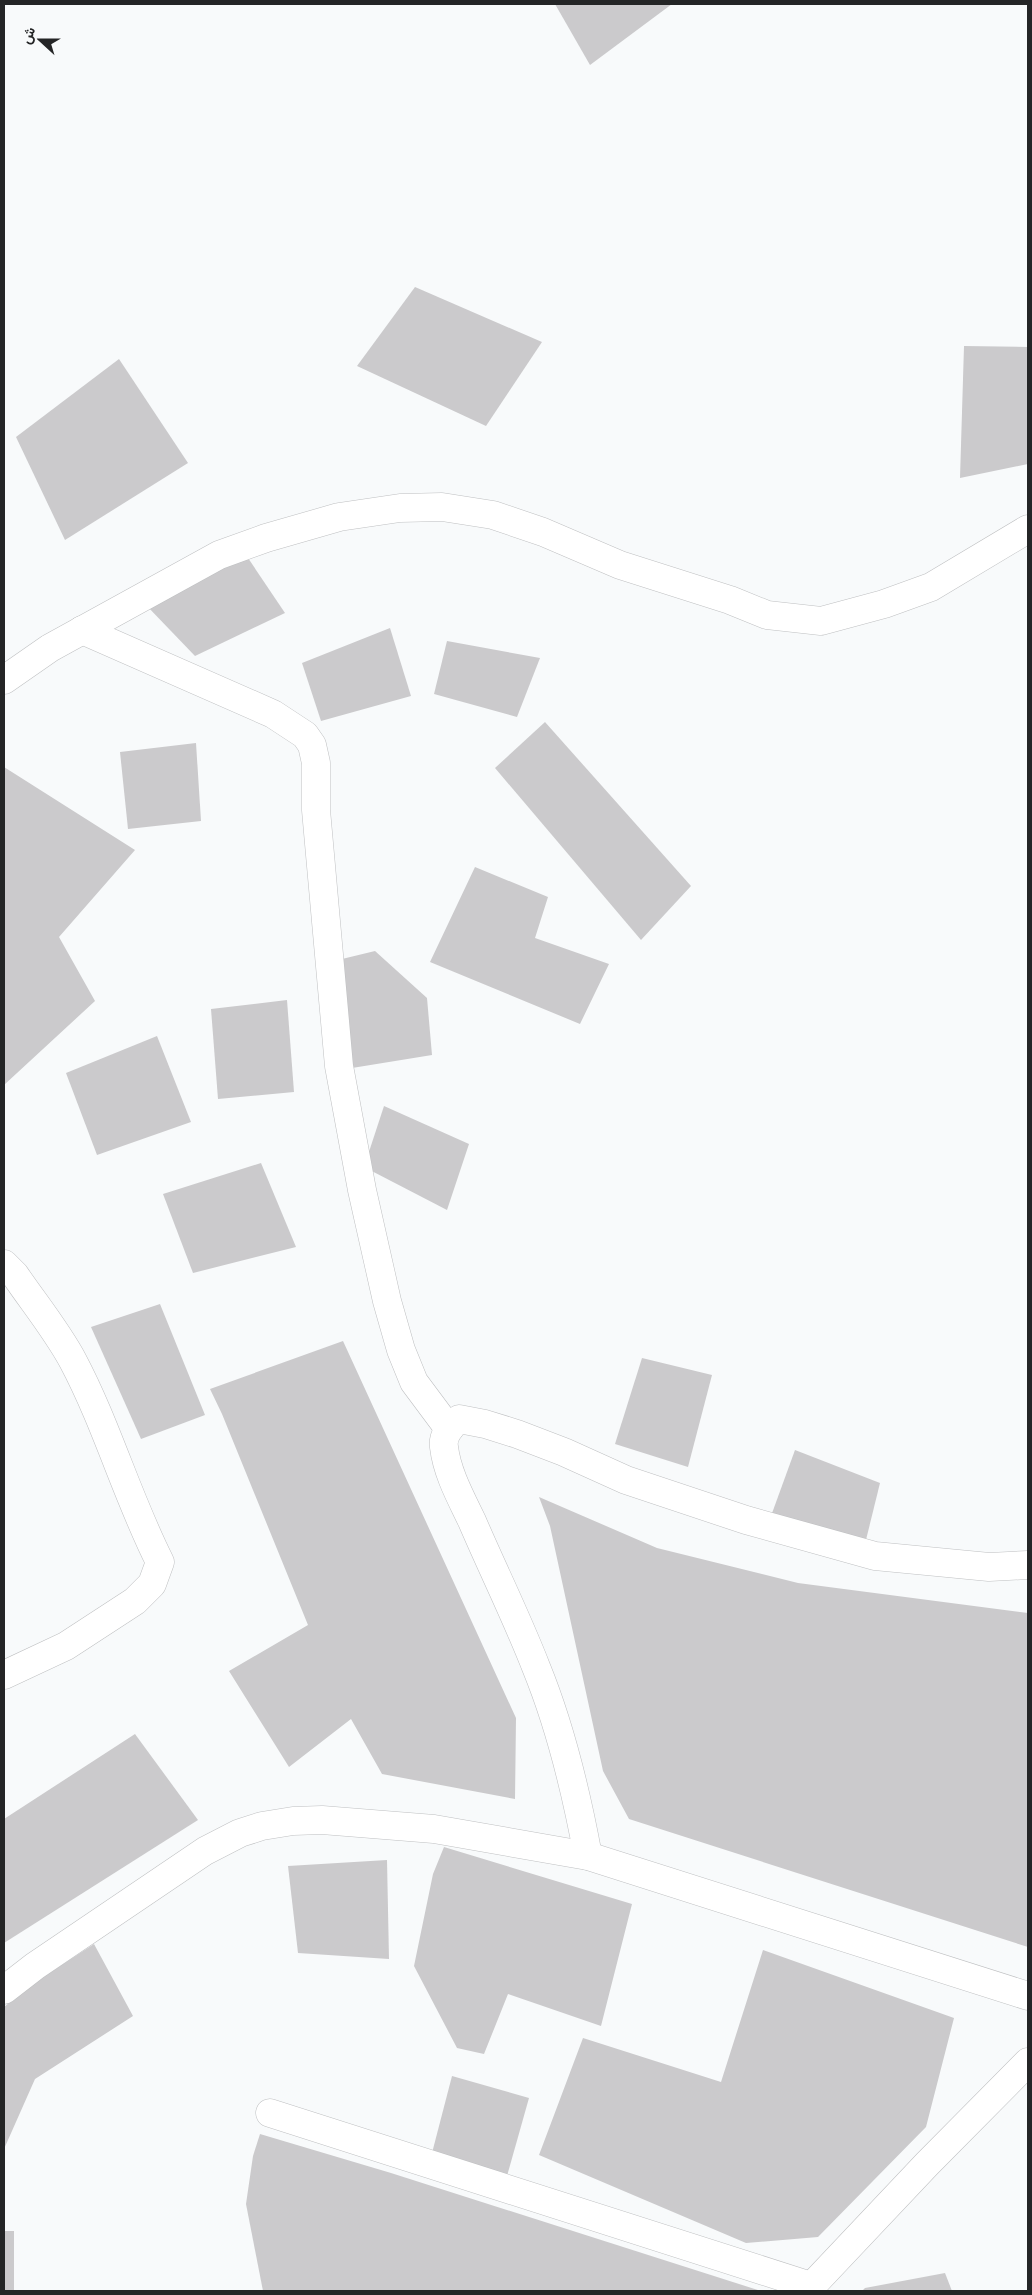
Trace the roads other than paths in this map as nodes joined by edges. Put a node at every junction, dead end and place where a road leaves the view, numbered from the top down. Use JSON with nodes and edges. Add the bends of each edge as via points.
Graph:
{"nodes":[{"id":1,"x":1028,"y":529,"type":"edge"},
{"id":2,"x":82,"y":630,"type":"junction"},
{"id":3,"x":4,"y":680,"type":"edge"},
{"id":4,"x":4,"y":1264,"type":"edge"},
{"id":5,"x":449,"y":1429,"type":"junction"},
{"id":6,"x":1028,"y":1565,"type":"edge"},
{"id":7,"x":4,"y":1675,"type":"edge"},
{"id":8,"x":588,"y":1856,"type":"junction"},
{"id":9,"x":4,"y":1990,"type":"edge"},
{"id":10,"x":1028,"y":1996,"type":"edge"},
{"id":11,"x":1028,"y":2062,"type":"edge"},
{"id":12,"x":270,"y":2113,"type":"dead end"},
{"id":13,"x":809,"y":2288,"type":"edge"}],
"edges":[{"from":1,"to":2,"type":"street","via":[[931,586],[884,604],[821,621],[767,615],[620,565],[544,532],[493,515],[442,507],[400,508],[339,518],[238,548]]},
{"from":2,"to":3,"type":"street"},
{"from":2,"to":5,"type":"street","via":[[273,714],[305,735],[312,745],[339,1066],[362,1190],[401,1350],[414,1382]]},
{"from":4,"to":7,"type":"street","via":[[15,1275],[73,1360],[160,1562],[152,1584],[135,1601],[66,1646]]},
{"from":5,"to":6,"type":"street","via":[[459,1419],[485,1424],[564,1452],[626,1480],[746,1520],[875,1556],[989,1567]]},
{"from":5,"to":8,"type":"street","via":[[444,1447],[454,1481],[543,1685],[560,1732]]},
{"from":8,"to":9,"type":"street","via":[[390,1825],[322,1820],[262,1826],[205,1851]]},
{"from":8,"to":10,"type":"street"},
{"from":11,"to":13,"type":"street"},
{"from":12,"to":13,"type":"street"}]}
